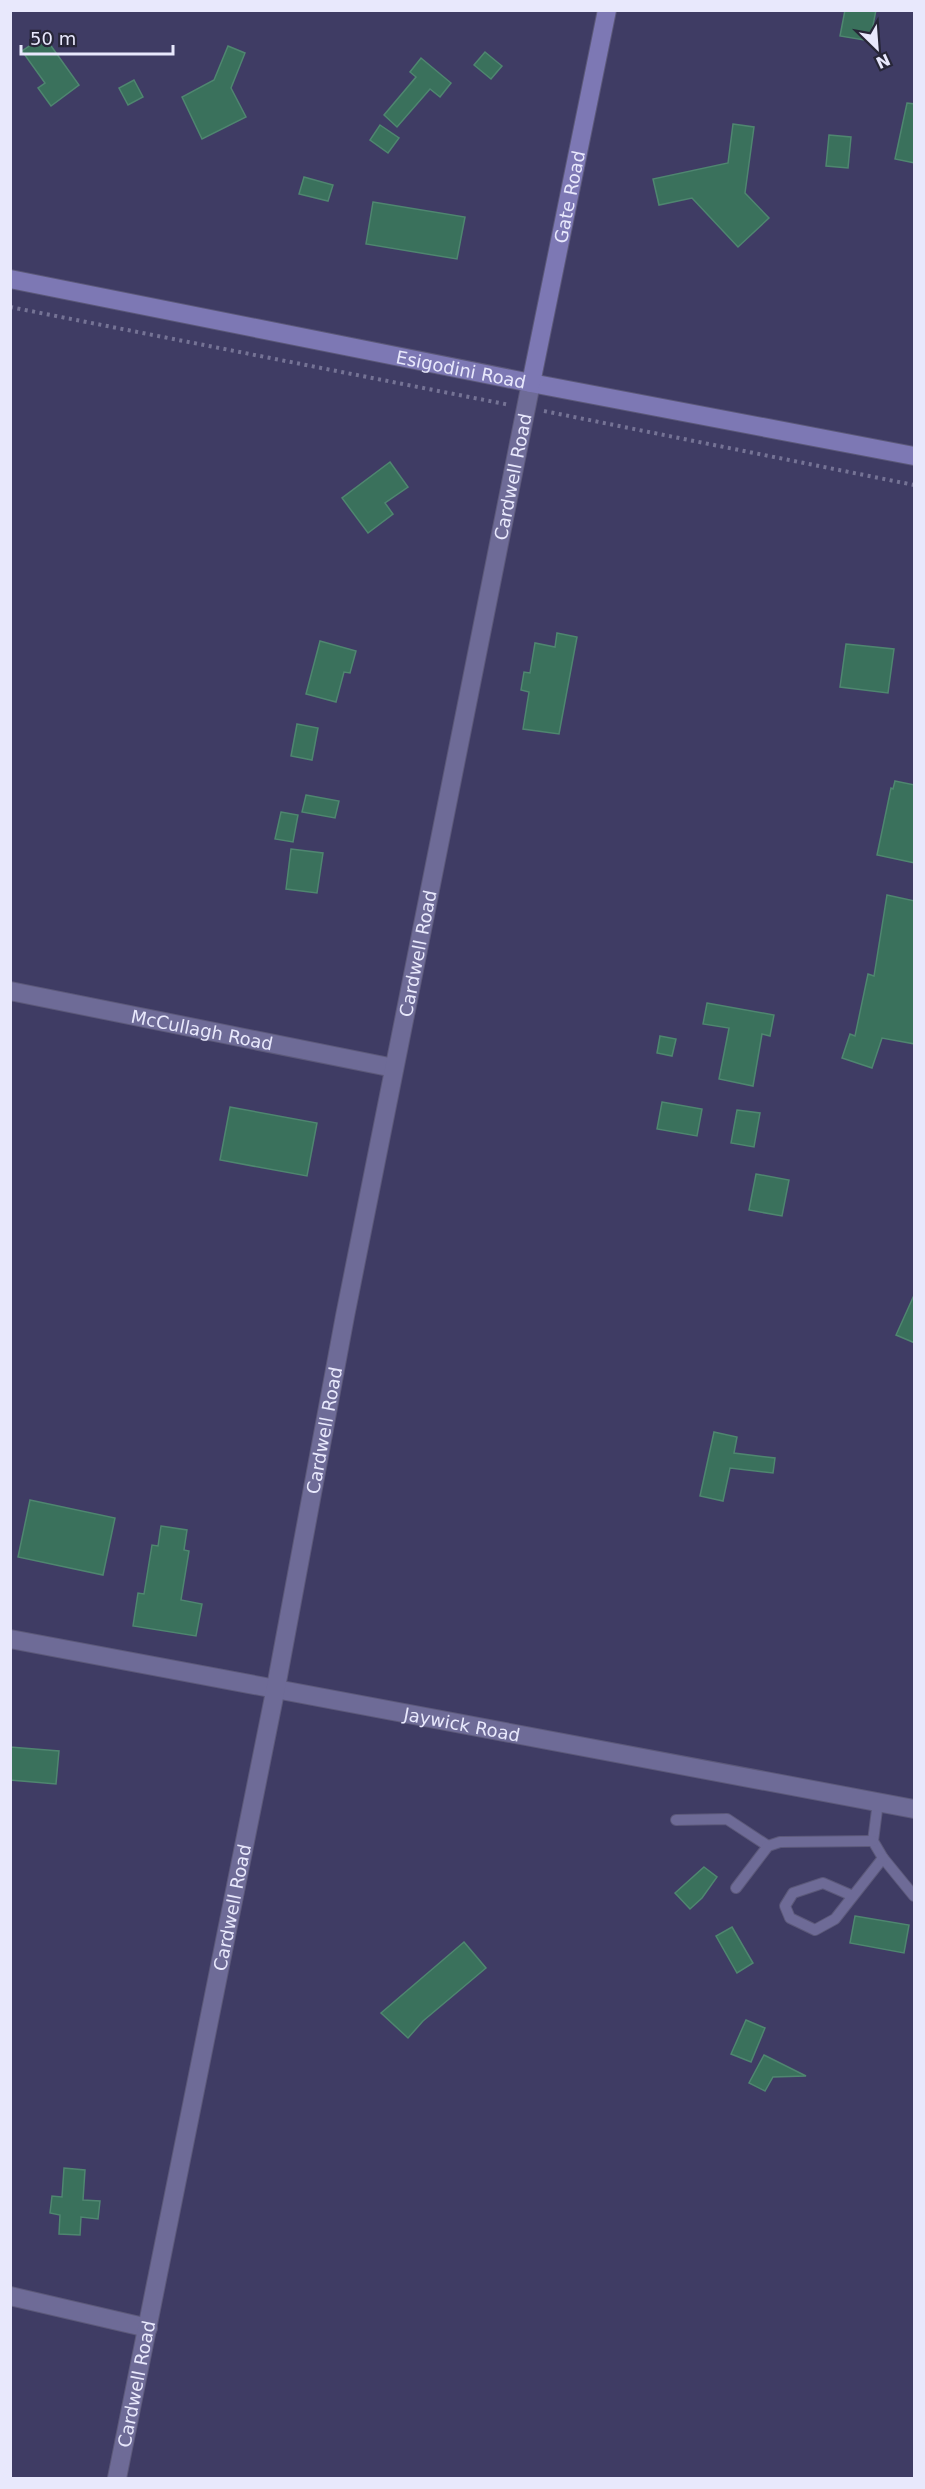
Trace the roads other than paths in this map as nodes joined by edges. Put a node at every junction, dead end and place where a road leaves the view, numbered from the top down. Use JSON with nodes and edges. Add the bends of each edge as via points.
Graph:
{"nodes":[{"id":1,"x":607,"y":10,"type":"edge"},
{"id":2,"x":10,"y":279,"type":"edge"},
{"id":3,"x":531,"y":383,"type":"junction"},
{"id":4,"x":915,"y":456,"type":"edge"},
{"id":5,"x":10,"y":991,"type":"edge"},
{"id":6,"x":394,"y":1068,"type":"junction"},
{"id":7,"x":10,"y":1638,"type":"edge"},
{"id":8,"x":276,"y":1687,"type":"junction"},
{"id":9,"x":878,"y":1802,"type":"junction"},
{"id":10,"x":915,"y":1809,"type":"edge"},
{"id":11,"x":676,"y":1820,"type":"dead end"},
{"id":12,"x":873,"y":1840,"type":"junction"},
{"id":13,"x":768,"y":1846,"type":"junction"},
{"id":14,"x":884,"y":1858,"type":"junction"},
{"id":15,"x":736,"y":1888,"type":"dead end"},
{"id":16,"x":853,"y":1896,"type":"junction"},
{"id":17,"x":915,"y":1896,"type":"edge"},
{"id":18,"x":10,"y":2296,"type":"edge"},
{"id":19,"x":148,"y":2328,"type":"junction"},
{"id":20,"x":117,"y":2478,"type":"edge"}],
"edges":[{"from":1,"to":3,"type":"main road","name":"Gate Road"},
{"from":2,"to":3,"type":"main road","name":"Esigodini Road"},
{"from":3,"to":4,"type":"main road","name":"Esigodini Road"},
{"from":3,"to":6,"type":"street","name":"Cardwell Road"},
{"from":5,"to":6,"type":"street","name":"McCullagh Road"},
{"from":6,"to":8,"type":"street","name":"Cardwell Road"},
{"from":7,"to":8,"type":"street","name":"Jaywick Road"},
{"from":8,"to":9,"type":"street","name":"Jaywick Road"},
{"from":8,"to":19,"type":"street","name":"Cardwell Road"},
{"from":9,"to":10,"type":"street","name":"Jaywick Road"},
{"from":9,"to":12,"type":"lane"},
{"from":11,"to":13,"type":"lane","via":[[728,1819]]},
{"from":12,"to":13,"type":"lane","via":[[780,1842]]},
{"from":12,"to":14,"type":"lane"},
{"from":13,"to":15,"type":"lane"},
{"from":14,"to":16,"type":"lane"},
{"from":14,"to":17,"type":"lane"},
{"from":16,"to":16,"type":"lane","via":[[835,1919],[815,1930],[790,1918],[785,1906],[793,1893],[822,1883]]},
{"from":18,"to":19,"type":"street"},
{"from":19,"to":20,"type":"street","name":"Cardwell Road"}]}
